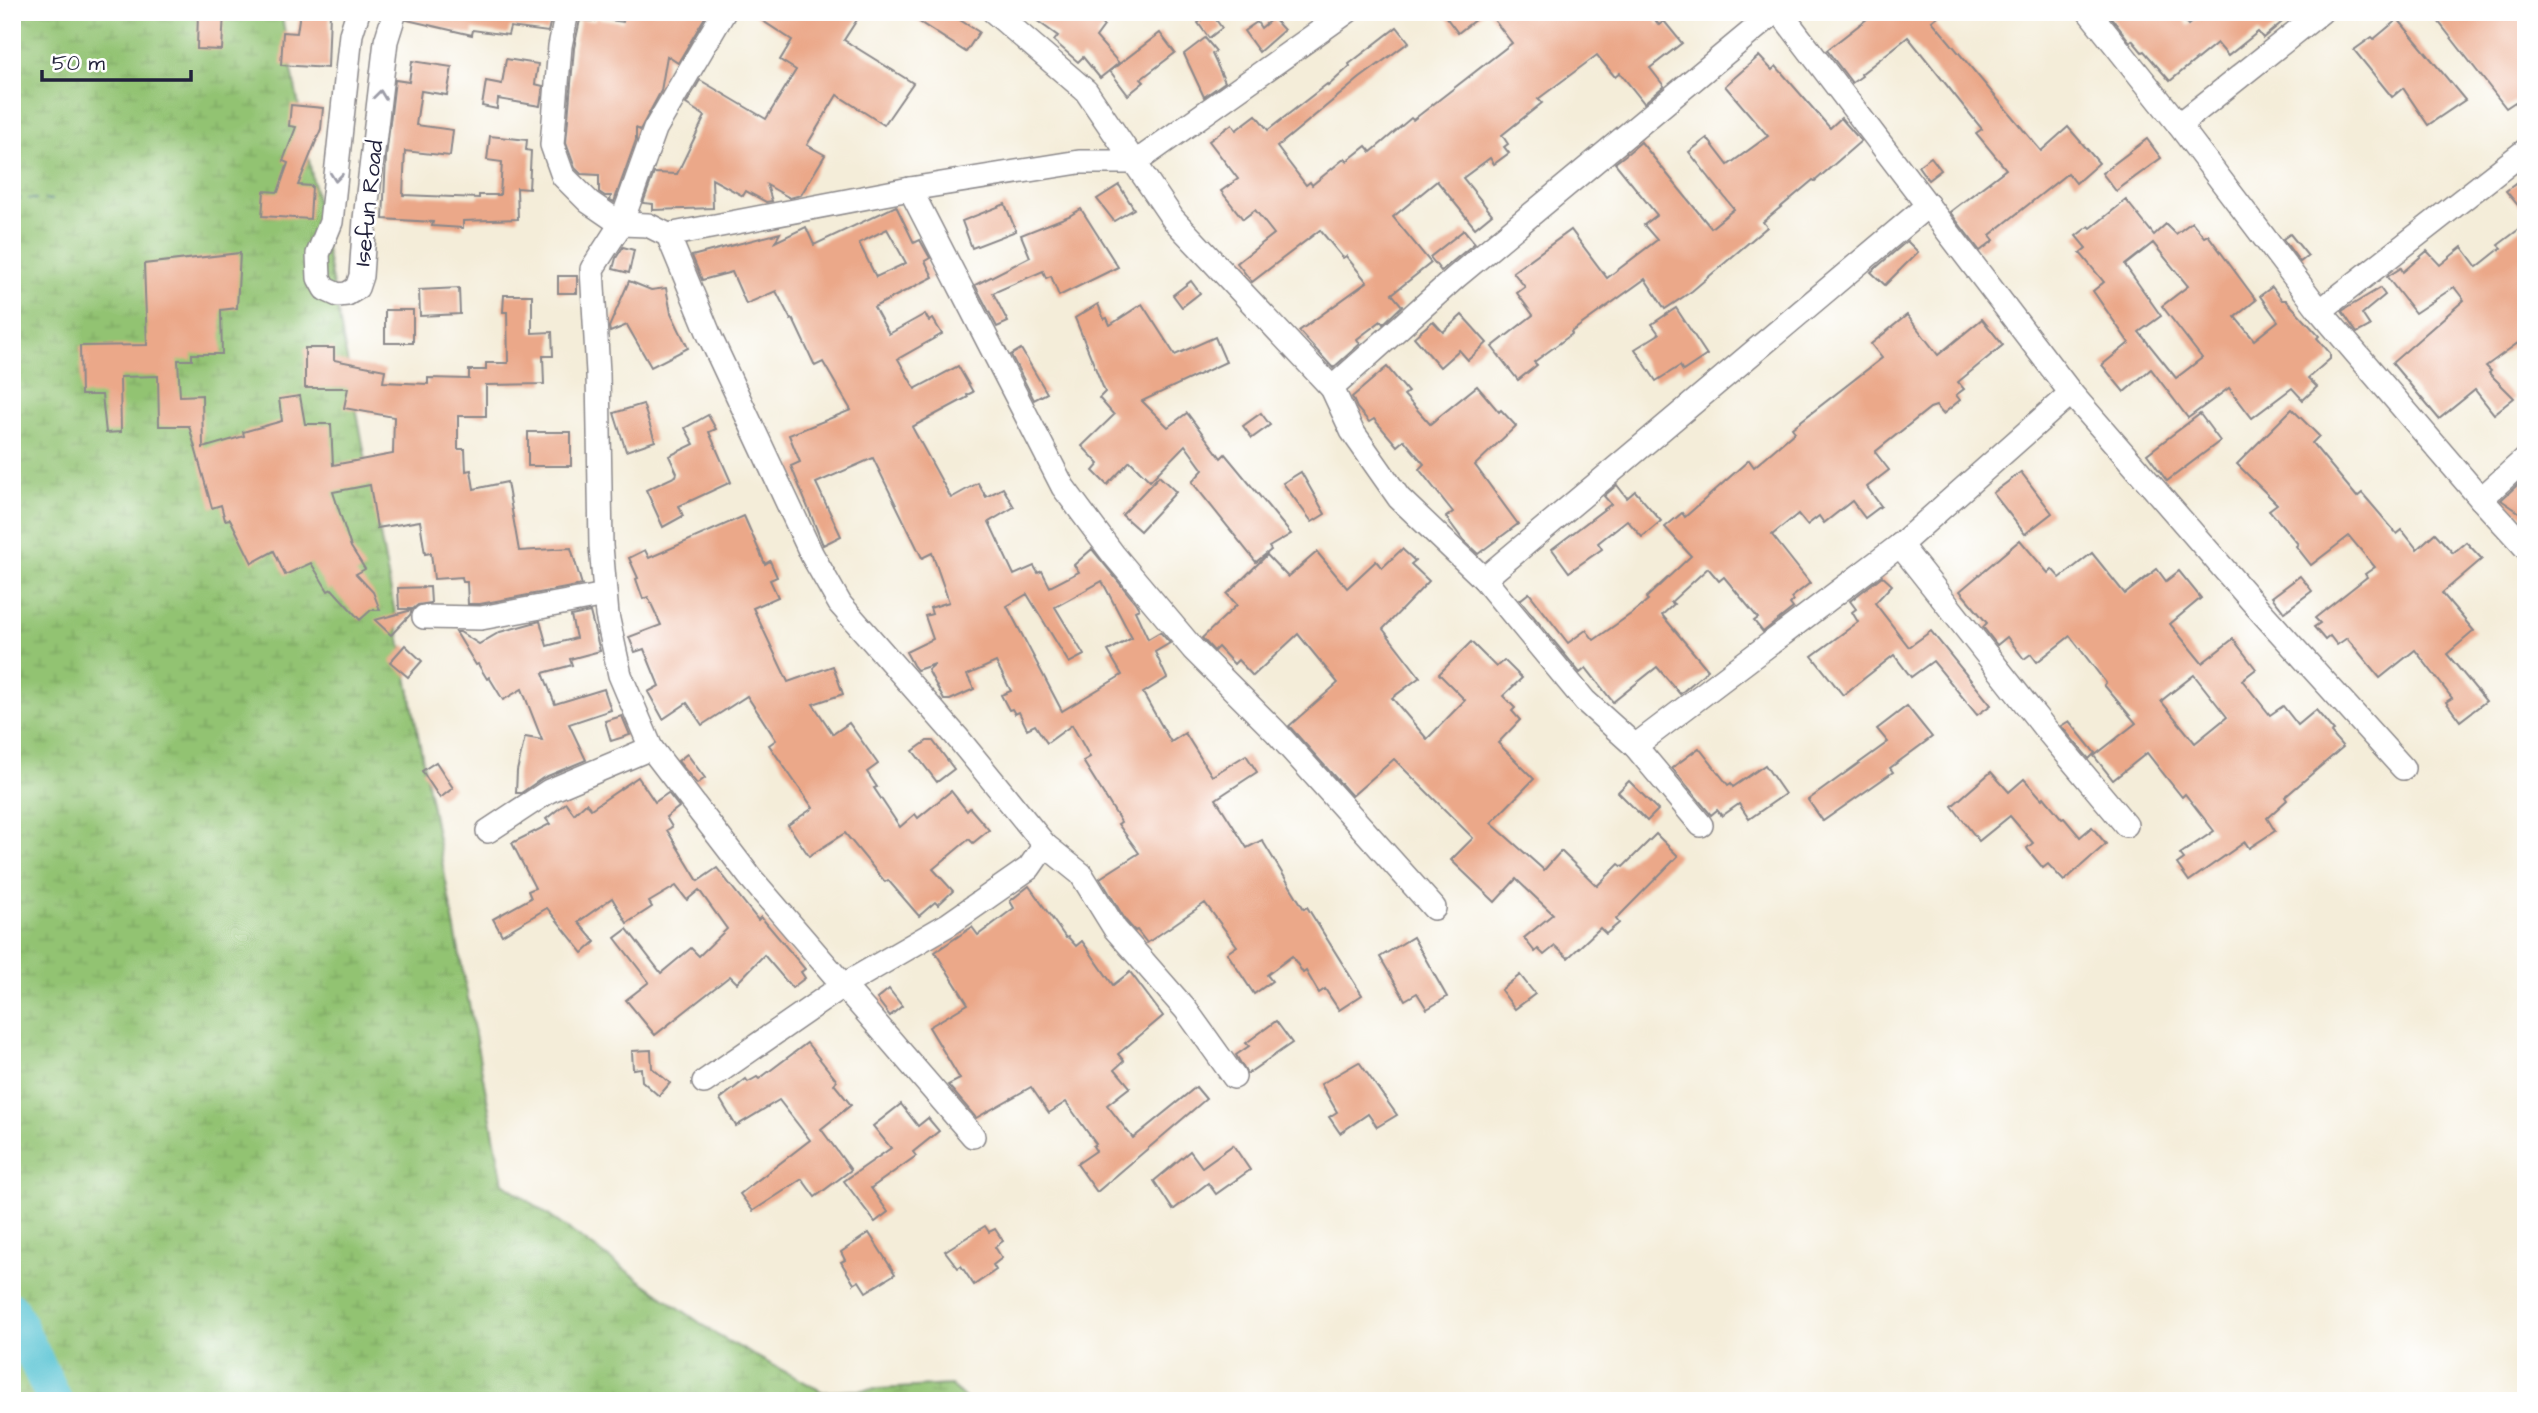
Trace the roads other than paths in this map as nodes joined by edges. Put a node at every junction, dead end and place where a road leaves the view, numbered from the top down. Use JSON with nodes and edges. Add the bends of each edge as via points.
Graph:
{"nodes":[{"id":1,"x":358,"y":12,"type":"edge"},
{"id":2,"x":395,"y":12,"type":"edge"},
{"id":3,"x":567,"y":12,"type":"edge"},
{"id":4,"x":724,"y":12,"type":"edge"},
{"id":5,"x":995,"y":12,"type":"edge"},
{"id":6,"x":1347,"y":12,"type":"edge"},
{"id":7,"x":1778,"y":12,"type":"edge"},
{"id":8,"x":2089,"y":12,"type":"edge"},
{"id":9,"x":2321,"y":12,"type":"edge"},
{"id":10,"x":2179,"y":125,"type":"junction"},
{"id":11,"x":2526,"y":150,"type":"edge"},
{"id":12,"x":1136,"y":162,"type":"junction"},
{"id":13,"x":910,"y":189,"type":"junction"},
{"id":14,"x":1928,"y":205,"type":"junction"},
{"id":15,"x":621,"y":224,"type":"junction"},
{"id":16,"x":668,"y":234,"type":"junction"},
{"id":17,"x":2320,"y":311,"type":"junction"},
{"id":18,"x":1332,"y":388,"type":"junction"},
{"id":19,"x":2071,"y":393,"type":"junction"},
{"id":20,"x":2526,"y":458,"type":"edge"},
{"id":21,"x":2481,"y":499,"type":"junction"},
{"id":22,"x":1900,"y":545,"type":"junction"},
{"id":23,"x":2526,"y":548,"type":"edge"},
{"id":24,"x":1484,"y":579,"type":"junction"},
{"id":25,"x":605,"y":595,"type":"junction"},
{"id":26,"x":424,"y":617,"type":"dead end"},
{"id":27,"x":1634,"y":746,"type":"junction"},
{"id":28,"x":651,"y":748,"type":"junction"},
{"id":29,"x":2403,"y":768,"type":"dead end"},
{"id":30,"x":1701,"y":825,"type":"dead end"},
{"id":31,"x":2126,"y":825,"type":"dead end"},
{"id":32,"x":488,"y":831,"type":"dead end"},
{"id":33,"x":1045,"y":845,"type":"junction"},
{"id":34,"x":1434,"y":908,"type":"dead end"},
{"id":35,"x":844,"y":985,"type":"junction"},
{"id":36,"x":1234,"y":1077,"type":"dead end"},
{"id":37,"x":704,"y":1082,"type":"dead end"},
{"id":38,"x":973,"y":1136,"type":"dead end"}],
"edges":[{"from":1,"to":2,"type":"street","name":"Isefun Road","one_way":true,"via":[[351,34],[331,222],[318,254],[319,278],[325,289],[338,295],[357,288],[361,276],[386,41]]},
{"from":3,"to":15,"type":"street","via":[[552,145],[563,176]]},
{"from":4,"to":15,"type":"street","via":[[655,129]]},
{"from":5,"to":12,"type":"street","via":[[1086,91]]},
{"from":6,"to":12,"type":"street"},
{"from":7,"to":14,"type":"street"},
{"from":7,"to":18,"type":"street","via":[[1455,277]]},
{"from":8,"to":10,"type":"street"},
{"from":9,"to":10,"type":"street"},
{"from":10,"to":17,"type":"street"},
{"from":11,"to":17,"type":"street"},
{"from":12,"to":13,"type":"street","via":[[1079,162]]},
{"from":12,"to":18,"type":"street","via":[[1173,219]]},
{"from":13,"to":16,"type":"street"},
{"from":13,"to":34,"type":"street","via":[[1063,487],[1193,649],[1276,732]]},
{"from":14,"to":19,"type":"street"},
{"from":14,"to":24,"type":"street"},
{"from":15,"to":16,"type":"street","via":[[648,225]]},
{"from":15,"to":25,"type":"street","via":[[592,269]]},
{"from":16,"to":33,"type":"street","via":[[711,339],[812,555],[840,604]]},
{"from":17,"to":21,"type":"street"},
{"from":18,"to":24,"type":"street","via":[[1352,431],[1399,498]]},
{"from":19,"to":22,"type":"street"},
{"from":19,"to":29,"type":"street"},
{"from":20,"to":21,"type":"street"},
{"from":21,"to":23,"type":"street"},
{"from":22,"to":27,"type":"street"},
{"from":22,"to":31,"type":"street"},
{"from":24,"to":27,"type":"street","via":[[1585,701]]},
{"from":25,"to":26,"type":"street","via":[[481,618]]},
{"from":25,"to":28,"type":"street","via":[[620,675]]},
{"from":27,"to":30,"type":"street"},
{"from":28,"to":32,"type":"street","via":[[549,792]]},
{"from":28,"to":35,"type":"street","via":[[750,877]]},
{"from":33,"to":35,"type":"street","via":[[1029,868],[984,900]]},
{"from":33,"to":36,"type":"street","via":[[1081,874],[1115,929],[1186,1010]]},
{"from":35,"to":37,"type":"street"},
{"from":35,"to":38,"type":"street"}]}
